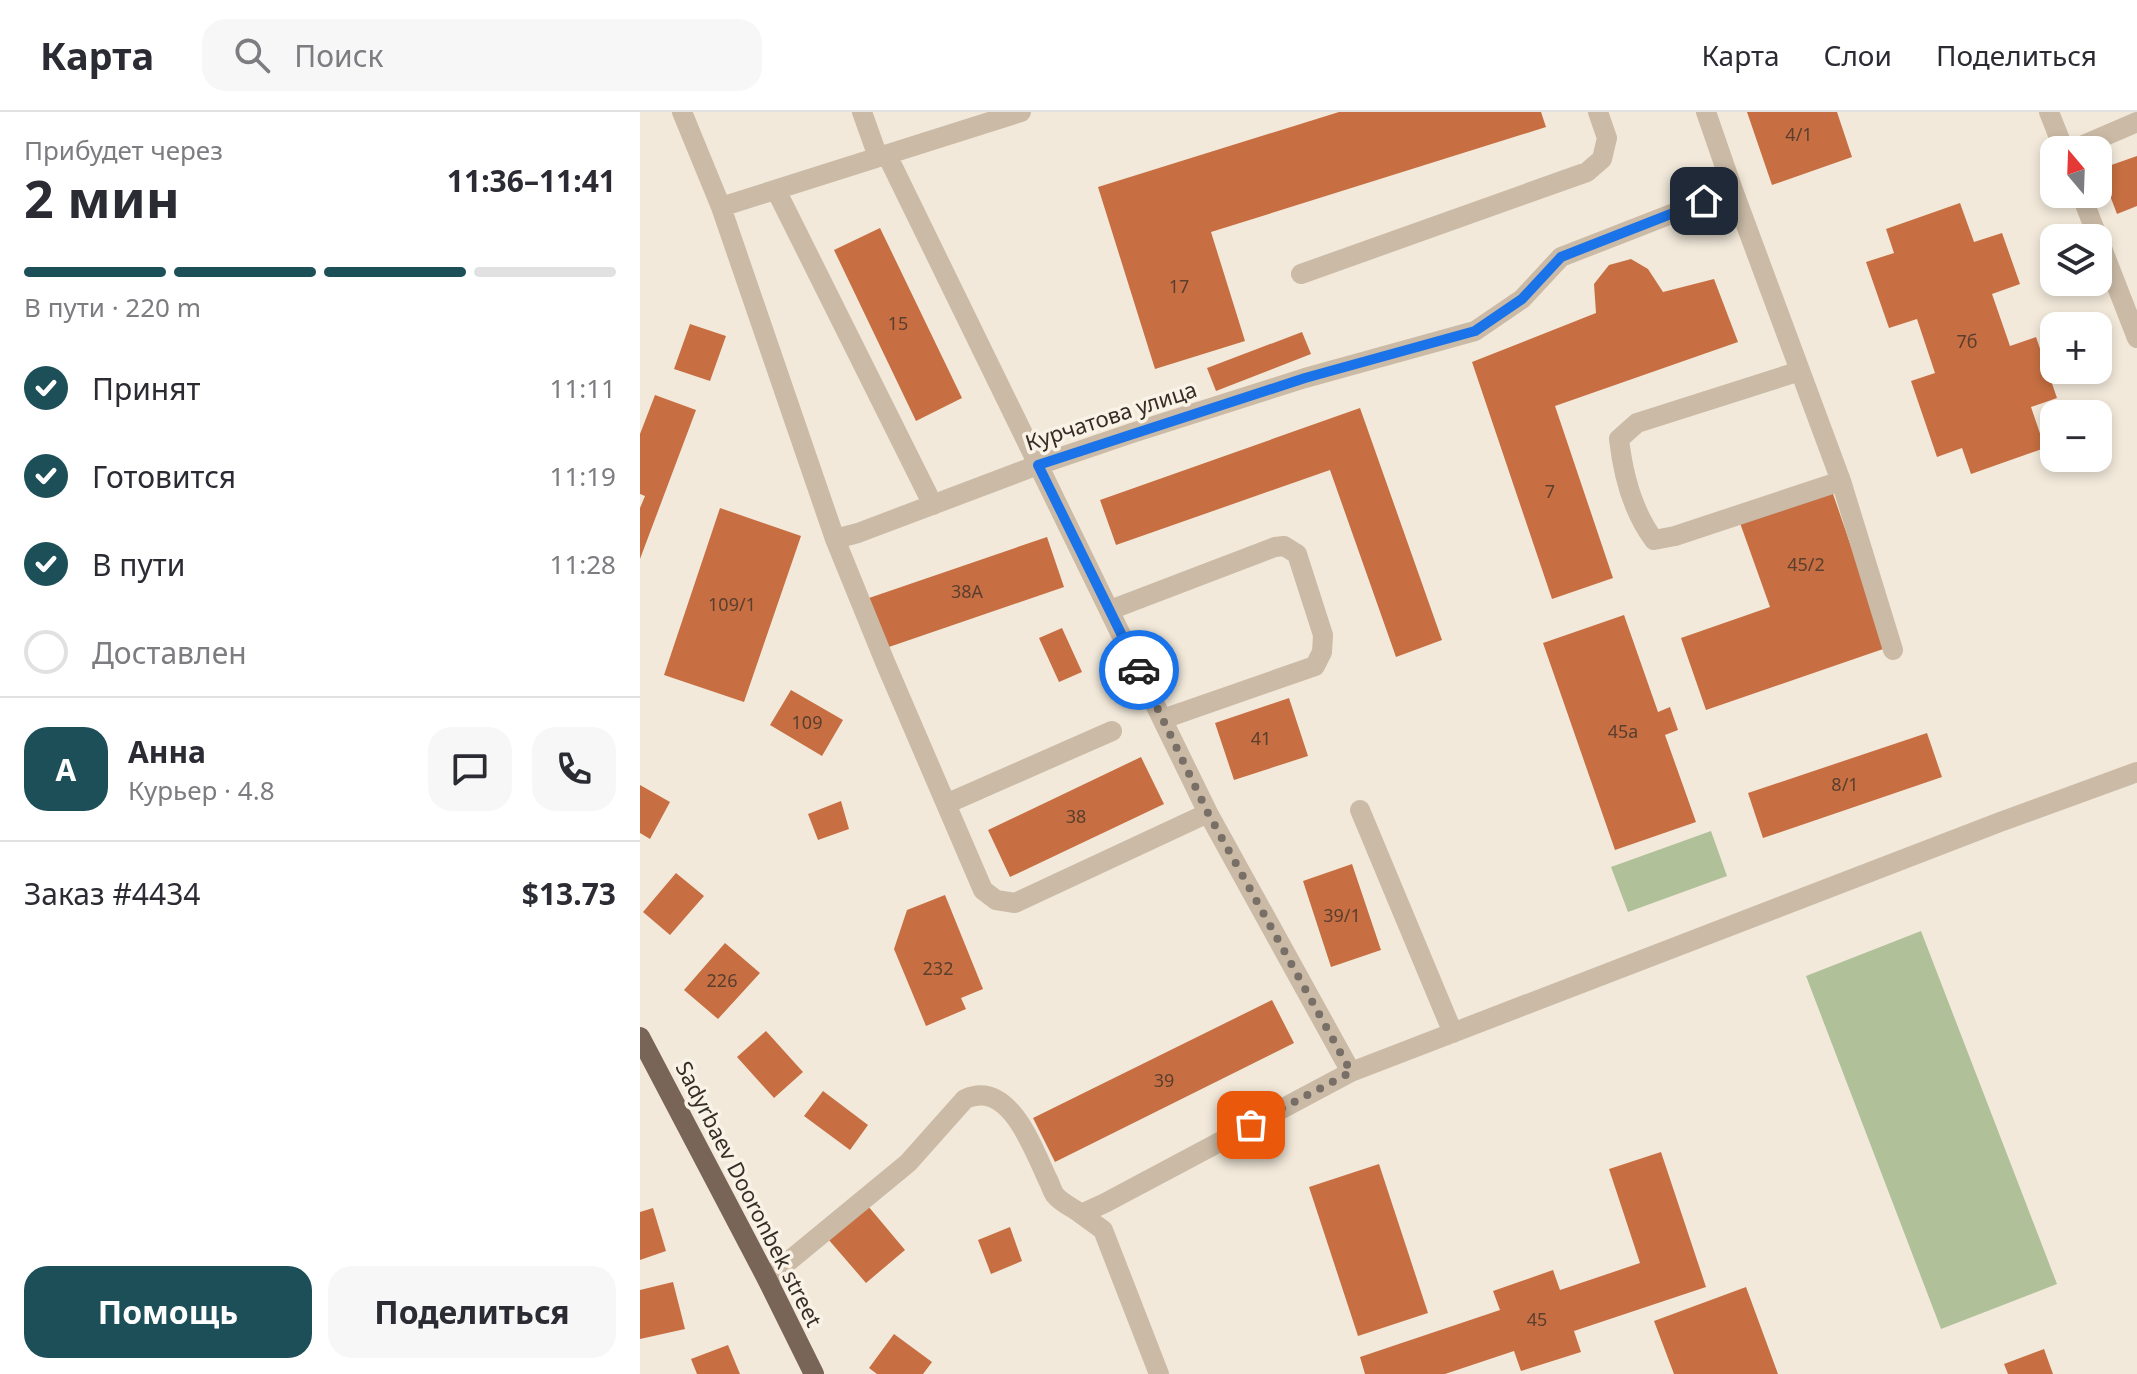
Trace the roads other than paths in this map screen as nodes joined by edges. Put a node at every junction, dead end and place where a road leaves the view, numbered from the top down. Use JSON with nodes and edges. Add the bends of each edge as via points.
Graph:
{"nodes":[{"id":1,"x":682,"y":112,"type":"edge"},
{"id":2,"x":862,"y":112,"type":"edge"},
{"id":3,"x":1021,"y":112,"type":"edge"},
{"id":4,"x":1598,"y":112,"type":"edge"},
{"id":5,"x":1706,"y":112,"type":"edge"},
{"id":6,"x":2049,"y":112,"type":"edge"},
{"id":7,"x":2137,"y":122,"type":"edge"},
{"id":8,"x":2058,"y":136,"type":"edge"},
{"id":9,"x":2104,"y":136,"type":"edge"},
{"id":10,"x":882,"y":156,"type":"junction"},
{"id":11,"x":776,"y":190,"type":"junction"},
{"id":12,"x":1733,"y":190,"type":"junction"},
{"id":13,"x":721,"y":207,"type":"junction"},
{"id":14,"x":1301,"y":274,"type":"dead end"},
{"id":15,"x":2112,"y":274,"type":"edge"},
{"id":16,"x":2137,"y":338,"type":"edge"},
{"id":17,"x":1800,"y":371,"type":"junction"},
{"id":18,"x":1038,"y":465,"type":"junction"},
{"id":19,"x":1841,"y":481,"type":"junction"},
{"id":20,"x":933,"y":505,"type":"junction"},
{"id":21,"x":835,"y":539,"type":"junction"},
{"id":22,"x":1110,"y":610,"type":"junction"},
{"id":23,"x":1893,"y":650,"type":"dead end"},
{"id":24,"x":1163,"y":719,"type":"junction"},
{"id":25,"x":1112,"y":731,"type":"dead end"},
{"id":26,"x":2137,"y":772,"type":"edge"},
{"id":27,"x":946,"y":804,"type":"junction"},
{"id":28,"x":1360,"y":810,"type":"dead end"},
{"id":29,"x":1208,"y":813,"type":"junction"},
{"id":30,"x":1453,"y":1033,"type":"junction"},
{"id":31,"x":640,"y":1037,"type":"edge"},
{"id":32,"x":1351,"y":1072,"type":"junction"},
{"id":33,"x":1081,"y":1214,"type":"junction"},
{"id":34,"x":767,"y":1279,"type":"junction"},
{"id":35,"x":814,"y":1374,"type":"edge"},
{"id":36,"x":1159,"y":1374,"type":"edge"}],
"edges":[{"from":1,"to":13,"type":"street"},
{"from":2,"to":10,"type":"street"},
{"from":3,"to":10,"type":"street"},
{"from":4,"to":14,"type":"street","via":[[1607,138],[1602,159],[1587,172]]},
{"from":5,"to":12,"type":"street"},
{"from":6,"to":8,"type":"street"},
{"from":7,"to":9,"type":"street"},
{"from":10,"to":11,"type":"street"},
{"from":10,"to":18,"type":"street"},
{"from":11,"to":13,"type":"street"},
{"from":11,"to":20,"type":"street"},
{"from":12,"to":17,"type":"street"},
{"from":12,"to":18,"type":"street","name":"Курчатова улица","via":[[1561,257],[1522,299],[1475,331],[1305,378]]},
{"from":13,"to":21,"type":"street"},
{"from":15,"to":16,"type":"street"},
{"from":17,"to":19,"type":"street"},
{"from":17,"to":19,"type":"street","via":[[1637,423],[1619,439],[1640,520],[1654,540],[1675,536]]},
{"from":18,"to":20,"type":"street","name":"Курчатова улица"},
{"from":18,"to":22,"type":"street"},
{"from":19,"to":23,"type":"street"},
{"from":20,"to":21,"type":"street","name":"Курчатова улица"},
{"from":21,"to":27,"type":"street"},
{"from":22,"to":24,"type":"street"},
{"from":22,"to":24,"type":"street","via":[[1275,547],[1297,554],[1323,635],[1315,666]]},
{"from":24,"to":29,"type":"street"},
{"from":25,"to":27,"type":"street"},
{"from":26,"to":30,"type":"street"},
{"from":27,"to":29,"type":"street","via":[[983,890],[996,900],[1015,903]]},
{"from":28,"to":30,"type":"street"},
{"from":29,"to":32,"type":"street"},
{"from":30,"to":32,"type":"street"},
{"from":31,"to":34,"type":"main road","name":"Sadyrbaev Dooronbek street"},
{"from":32,"to":33,"type":"street"},
{"from":33,"to":34,"type":"street","via":[[1056,1196],[1009,1108],[973,1096],[908,1163]]},
{"from":33,"to":36,"type":"street","via":[[1103,1230]]},
{"from":34,"to":35,"type":"main road","name":"Sadyrbaev Dooronbek street"}]}
